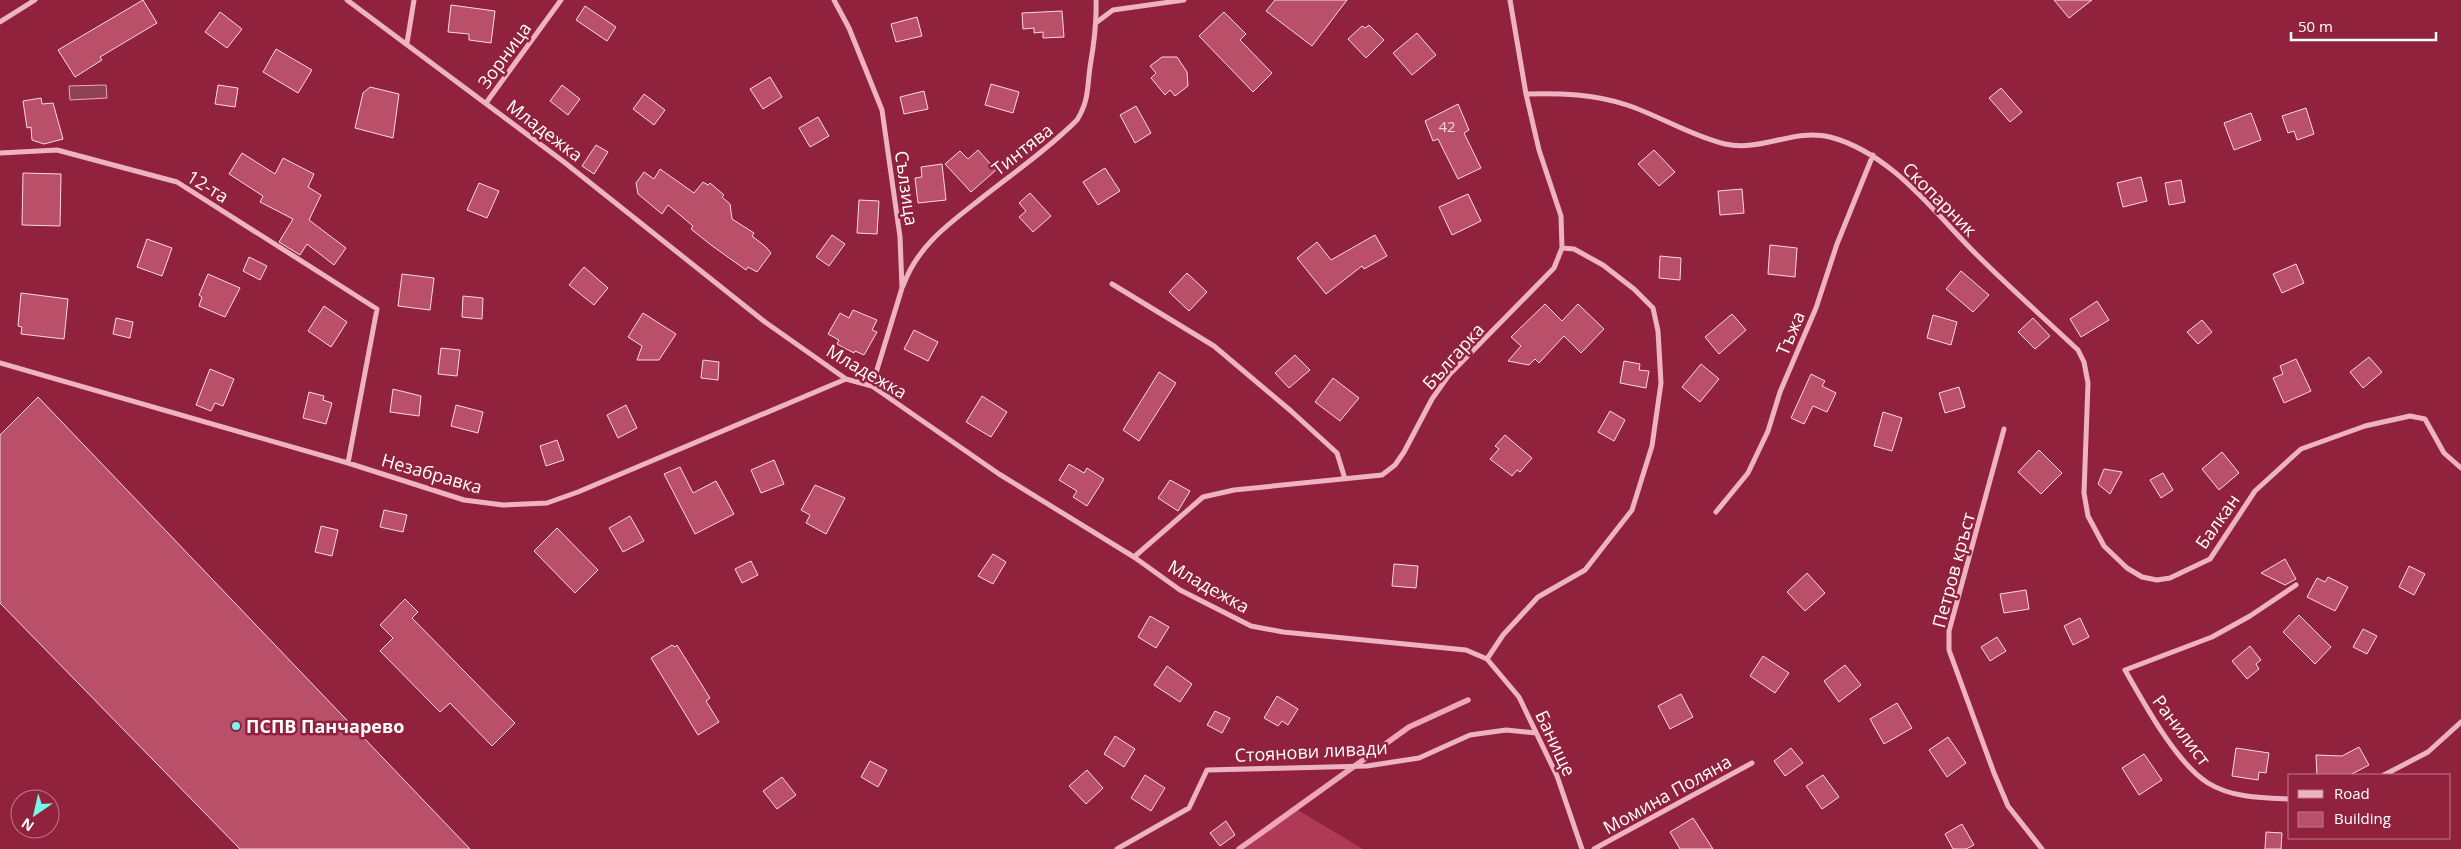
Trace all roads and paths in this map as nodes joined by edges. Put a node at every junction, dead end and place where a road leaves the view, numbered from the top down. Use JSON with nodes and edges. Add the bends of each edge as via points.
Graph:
{"nodes":[{"id":1,"x":35,"y":0,"type":"edge"},
{"id":2,"x":347,"y":0,"type":"edge"},
{"id":3,"x":414,"y":0,"type":"edge"},
{"id":4,"x":561,"y":0,"type":"edge"},
{"id":5,"x":834,"y":0,"type":"edge"},
{"id":6,"x":1096,"y":0,"type":"edge"},
{"id":7,"x":1184,"y":0,"type":"edge"},
{"id":8,"x":1510,"y":0,"type":"edge"},
{"id":9,"x":0,"y":22,"type":"edge"},
{"id":10,"x":1097,"y":22,"type":"junction"},
{"id":11,"x":407,"y":43,"type":"junction"},
{"id":12,"x":1526,"y":94,"type":"junction"},
{"id":13,"x":486,"y":102,"type":"junction"},
{"id":14,"x":0,"y":153,"type":"edge"},
{"id":15,"x":1873,"y":155,"type":"junction"},
{"id":16,"x":1562,"y":248,"type":"junction"},
{"id":17,"x":1112,"y":284,"type":"dead end"},
{"id":18,"x":902,"y":288,"type":"junction"},
{"id":19,"x":0,"y":363,"type":"edge"},
{"id":20,"x":2087,"y":375,"type":"joint"},
{"id":21,"x":846,"y":378,"type":"junction"},
{"id":22,"x":872,"y":386,"type":"junction"},
{"id":23,"x":2004,"y":429,"type":"dead end"},
{"id":24,"x":348,"y":463,"type":"junction"},
{"id":25,"x":2461,"y":468,"type":"edge"},
{"id":26,"x":1345,"y":479,"type":"junction"},
{"id":27,"x":1716,"y":512,"type":"dead end"},
{"id":28,"x":1134,"y":556,"type":"junction"},
{"id":29,"x":2296,"y":585,"type":"dead end"},
{"id":30,"x":1487,"y":659,"type":"junction"},
{"id":31,"x":2461,"y":722,"type":"edge"},
{"id":32,"x":1536,"y":732,"type":"junction"},
{"id":33,"x":1752,"y":762,"type":"dead end"},
{"id":34,"x":2386,"y":774,"type":"edge"},
{"id":35,"x":2288,"y":798,"type":"edge"},
{"id":36,"x":1117,"y":849,"type":"edge"},
{"id":37,"x":1582,"y":849,"type":"edge"},
{"id":38,"x":1594,"y":849,"type":"edge"},
{"id":39,"x":2042,"y":849,"type":"edge"}],
"edges":[{"from":1,"to":9,"type":"street"},
{"from":2,"to":11,"type":"street","name":"Младежка"},
{"from":3,"to":11,"type":"street"},
{"from":4,"to":13,"type":"street","name":"Зорница"},
{"from":5,"to":18,"type":"street","name":"Сълзица","via":[[849,28],[882,110],[900,237]]},
{"from":6,"to":10,"type":"street","name":"Тинтява"},
{"from":7,"to":10,"type":"street","via":[[1113,10]]},
{"from":8,"to":12,"type":"street","name":"Българка"},
{"from":10,"to":18,"type":"street","name":"Тинтява","via":[[1090,90],[1077,120],[931,240],[909,270]]},
{"from":11,"to":13,"type":"street","name":"Младежка"},
{"from":12,"to":15,"type":"street","name":"Скопарник","via":[[1574,93],[1626,105],[1725,144],[1743,146],[1807,134],[1829,136]]},
{"from":12,"to":16,"type":"street","name":"Българка","via":[[1539,150],[1561,216]]},
{"from":13,"to":21,"type":"street","name":"Младежка","via":[[765,322]]},
{"from":14,"to":24,"type":"street","name":"12-та","via":[[57,150],[177,182],[377,309]]},
{"from":15,"to":20,"type":"street","name":"Скопарник","via":[[1897,174],[2078,350]]},
{"from":15,"to":27,"type":"street","name":"Тъжа","via":[[1837,244],[1816,308],[1780,392],[1768,431],[1748,473]]},
{"from":16,"to":26,"type":"street","name":"Българка","via":[[1554,268],[1449,375],[1395,465],[1382,474]]},
{"from":16,"to":30,"type":"street","via":[[1574,249],[1603,265],[1653,308],[1658,331],[1661,383],[1652,446],[1632,510],[1586,570],[1538,597],[1503,635]]},
{"from":17,"to":26,"type":"street","via":[[1214,346],[1337,453]]},
{"from":18,"to":22,"type":"street","name":"Сълзица"},
{"from":19,"to":24,"type":"street","name":"Незабравка"},
{"from":20,"to":25,"type":"street","name":"Балкан","via":[[2084,493],[2088,516],[2104,546],[2127,568],[2142,577],[2170,578],[2210,559],[2255,491],[2302,449],[2365,426],[2410,416],[2425,419],[2444,453]]},
{"from":21,"to":22,"type":"street","name":"Младежка"},
{"from":21,"to":24,"type":"street","name":"Незабравка","via":[[547,503],[504,505],[464,500]]},
{"from":22,"to":28,"type":"street","name":"Младежка","via":[[999,474]]},
{"from":23,"to":39,"type":"street","name":"Петров кръст","via":[[1949,631],[1949,650],[2008,806]]},
{"from":26,"to":28,"type":"street","name":"Българка","via":[[1234,490],[1203,497]]},
{"from":28,"to":30,"type":"street","name":"Младежка","via":[[1180,590],[1251,626],[1466,650]]},
{"from":29,"to":35,"type":"street","name":"Ранилист","via":[[2212,637],[2125,670],[2178,752],[2208,784],[2258,798]]},
{"from":30,"to":32,"type":"street","name":"Банище","via":[[1519,698]]},
{"from":31,"to":34,"type":"street","via":[[2428,752]]},
{"from":32,"to":36,"type":"street","name":"Стоянови ливади","via":[[1506,730],[1470,735],[1419,758],[1367,766],[1207,770],[1189,808]]},
{"from":32,"to":37,"type":"street","name":"Банище","via":[[1557,776]]},
{"from":33,"to":38,"type":"street","name":"Момина Поляна"}]}
